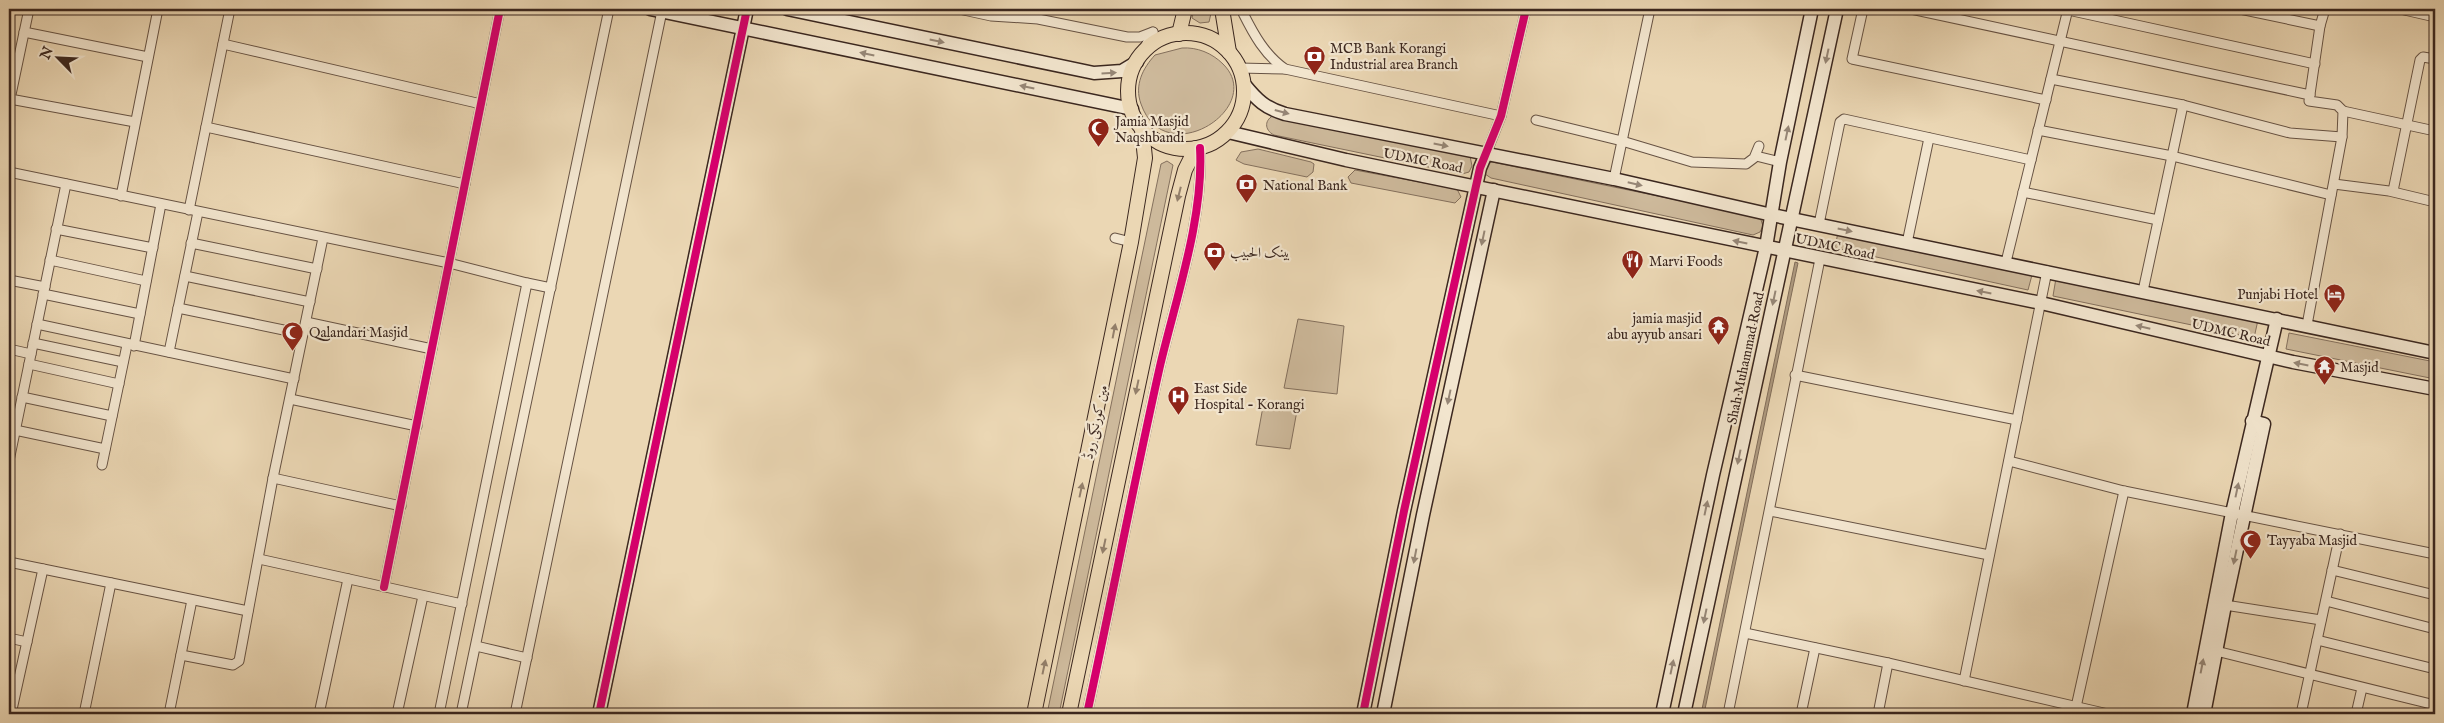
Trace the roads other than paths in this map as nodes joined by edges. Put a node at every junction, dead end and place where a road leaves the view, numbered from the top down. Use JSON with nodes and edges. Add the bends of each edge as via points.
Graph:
{"nodes":[{"id":1,"x":28,"y":9,"type":"edge"},
{"id":2,"x":158,"y":9,"type":"edge"},
{"id":3,"x":230,"y":9,"type":"edge"},
{"id":4,"x":500,"y":9,"type":"edge"},
{"id":5,"x":609,"y":9,"type":"edge"},
{"id":6,"x":747,"y":9,"type":"edge"},
{"id":7,"x":786,"y":9,"type":"edge"},
{"id":8,"x":958,"y":9,"type":"edge"},
{"id":9,"x":1185,"y":9,"type":"edge"},
{"id":10,"x":1222,"y":9,"type":"edge"},
{"id":11,"x":1526,"y":9,"type":"edge"},
{"id":12,"x":1650,"y":9,"type":"edge"},
{"id":13,"x":1812,"y":9,"type":"edge"},
{"id":14,"x":1837,"y":9,"type":"edge"},
{"id":15,"x":1863,"y":9,"type":"edge"},
{"id":16,"x":1911,"y":9,"type":"edge"},
{"id":17,"x":2240,"y":9,"type":"edge"},
{"id":18,"x":2325,"y":9,"type":"edge"},
{"id":19,"x":2400,"y":9,"type":"edge"},
{"id":20,"x":656,"y":10,"type":"edge"},
{"id":21,"x":2068,"y":10,"type":"edge"},
{"id":22,"x":1243,"y":13,"type":"dead end"},
{"id":23,"x":2435,"y":18,"type":"edge"},
{"id":24,"x":2320,"y":26,"type":"junction"},
{"id":25,"x":742,"y":28,"type":"junction"},
{"id":26,"x":24,"y":32,"type":"junction"},
{"id":27,"x":1179,"y":34,"type":"junction"},
{"id":28,"x":2060,"y":40,"type":"junction"},
{"id":29,"x":223,"y":44,"type":"junction"},
{"id":30,"x":1229,"y":52,"type":"junction"},
{"id":31,"x":148,"y":57,"type":"junction"},
{"id":32,"x":2435,"y":59,"type":"edge"},
{"id":33,"x":1137,"y":62,"type":"junction"},
{"id":34,"x":2315,"y":64,"type":"junction"},
{"id":35,"x":1239,"y":68,"type":"junction"},
{"id":36,"x":1285,"y":70,"type":"junction"},
{"id":37,"x":2051,"y":79,"type":"junction"},
{"id":38,"x":1244,"y":84,"type":"junction"},
{"id":39,"x":2310,"y":95,"type":"junction"},
{"id":40,"x":2046,"y":100,"type":"junction"},
{"id":41,"x":9,"y":102,"type":"edge"},
{"id":42,"x":481,"y":104,"type":"junction"},
{"id":43,"x":2183,"y":105,"type":"junction"},
{"id":44,"x":1132,"y":109,"type":"junction"},
{"id":45,"x":2343,"y":111,"type":"junction"},
{"id":46,"x":1501,"y":116,"type":"junction"},
{"id":47,"x":1536,"y":120,"type":"dead end"},
{"id":48,"x":135,"y":122,"type":"junction"},
{"id":49,"x":2407,"y":126,"type":"junction"},
{"id":50,"x":206,"y":127,"type":"junction"},
{"id":51,"x":1142,"y":129,"type":"junction"},
{"id":52,"x":2038,"y":130,"type":"junction"},
{"id":53,"x":2435,"y":131,"type":"edge"},
{"id":54,"x":1228,"y":132,"type":"junction"},
{"id":55,"x":2342,"y":137,"type":"junction"},
{"id":56,"x":1929,"y":138,"type":"junction"},
{"id":57,"x":1622,"y":141,"type":"junction"},
{"id":58,"x":1759,"y":146,"type":"dead end"},
{"id":59,"x":1198,"y":148,"type":"junction"},
{"id":60,"x":1486,"y":154,"type":"junction"},
{"id":61,"x":1756,"y":156,"type":"junction"},
{"id":62,"x":2172,"y":156,"type":"junction"},
{"id":63,"x":2031,"y":160,"type":"junction"},
{"id":64,"x":1779,"y":168,"type":"junction"},
{"id":65,"x":9,"y":172,"type":"edge"},
{"id":66,"x":1801,"y":177,"type":"junction"},
{"id":67,"x":1614,"y":179,"type":"junction"},
{"id":68,"x":66,"y":184,"type":"junction"},
{"id":69,"x":465,"y":184,"type":"junction"},
{"id":70,"x":2334,"y":184,"type":"junction"},
{"id":71,"x":1476,"y":186,"type":"junction"},
{"id":72,"x":1494,"y":190,"type":"junction"},
{"id":73,"x":2393,"y":191,"type":"junction"},
{"id":74,"x":2023,"y":192,"type":"junction"},
{"id":75,"x":121,"y":196,"type":"junction"},
{"id":76,"x":2331,"y":196,"type":"junction"},
{"id":77,"x":2435,"y":202,"type":"edge"},
{"id":78,"x":161,"y":204,"type":"junction"},
{"id":79,"x":193,"y":211,"type":"junction"},
{"id":80,"x":1772,"y":215,"type":"junction"},
{"id":81,"x":1792,"y":219,"type":"junction"},
{"id":82,"x":2158,"y":220,"type":"junction"},
{"id":83,"x":1819,"y":224,"type":"junction"},
{"id":84,"x":56,"y":229,"type":"junction"},
{"id":85,"x":323,"y":238,"type":"junction"},
{"id":86,"x":1115,"y":238,"type":"dead end"},
{"id":87,"x":1131,"y":242,"type":"junction"},
{"id":88,"x":192,"y":243,"type":"junction"},
{"id":89,"x":1907,"y":243,"type":"junction"},
{"id":90,"x":1766,"y":247,"type":"junction"},
{"id":91,"x":153,"y":248,"type":"junction"},
{"id":92,"x":1784,"y":251,"type":"junction"},
{"id":93,"x":1820,"y":259,"type":"junction"},
{"id":94,"x":50,"y":260,"type":"junction"},
{"id":95,"x":2006,"y":262,"type":"junction"},
{"id":96,"x":449,"y":263,"type":"junction"},
{"id":97,"x":1761,"y":267,"type":"junction"},
{"id":98,"x":317,"y":269,"type":"junction"},
{"id":99,"x":1780,"y":269,"type":"junction"},
{"id":100,"x":2048,"y":271,"type":"junction"},
{"id":101,"x":185,"y":276,"type":"junction"},
{"id":102,"x":9,"y":280,"type":"edge"},
{"id":103,"x":146,"y":281,"type":"junction"},
{"id":104,"x":527,"y":283,"type":"junction"},
{"id":105,"x":550,"y":288,"type":"junction"},
{"id":106,"x":44,"y":290,"type":"junction"},
{"id":107,"x":2143,"y":291,"type":"junction"},
{"id":108,"x":310,"y":302,"type":"junction"},
{"id":109,"x":2041,"y":304,"type":"junction"},
{"id":110,"x":178,"y":308,"type":"junction"},
{"id":111,"x":140,"y":314,"type":"junction"},
{"id":112,"x":2277,"y":319,"type":"junction"},
{"id":113,"x":306,"y":322,"type":"junction"},
{"id":114,"x":37,"y":324,"type":"junction"},
{"id":115,"x":2307,"y":325,"type":"junction"},
{"id":116,"x":303,"y":334,"type":"junction"},
{"id":117,"x":33,"y":343,"type":"junction"},
{"id":118,"x":131,"y":345,"type":"junction"},
{"id":119,"x":9,"y":349,"type":"edge"},
{"id":120,"x":432,"y":349,"type":"junction"},
{"id":121,"x":169,"y":352,"type":"junction"},
{"id":122,"x":2435,"y":353,"type":"edge"},
{"id":123,"x":31,"y":354,"type":"junction"},
{"id":124,"x":2268,"y":356,"type":"junction"},
{"id":125,"x":124,"y":362,"type":"junction"},
{"id":126,"x":1142,"y":363,"type":"junction"},
{"id":127,"x":29,"y":364,"type":"junction"},
{"id":128,"x":1160,"y":368,"type":"junction"},
{"id":129,"x":1795,"y":375,"type":"junction"},
{"id":130,"x":294,"y":379,"type":"junction"},
{"id":131,"x":119,"y":384,"type":"junction"},
{"id":132,"x":2435,"y":389,"type":"edge"},
{"id":133,"x":22,"y":398,"type":"junction"},
{"id":134,"x":290,"y":399,"type":"junction"},
{"id":135,"x":112,"y":416,"type":"junction"},
{"id":136,"x":13,"y":418,"type":"edge"},
{"id":137,"x":2017,"y":420,"type":"junction"},
{"id":138,"x":416,"y":426,"type":"junction"},
{"id":139,"x":15,"y":430,"type":"junction"},
{"id":140,"x":106,"y":449,"type":"junction"},
{"id":141,"x":9,"y":461,"type":"edge"},
{"id":142,"x":2009,"y":461,"type":"junction"},
{"id":143,"x":102,"y":465,"type":"dead end"},
{"id":144,"x":273,"y":478,"type":"junction"},
{"id":145,"x":2124,"y":491,"type":"junction"},
{"id":146,"x":401,"y":506,"type":"junction"},
{"id":147,"x":1404,"y":511,"type":"junction"},
{"id":148,"x":1770,"y":511,"type":"junction"},
{"id":149,"x":2238,"y":515,"type":"junction"},
{"id":150,"x":1423,"y":516,"type":"junction"},
{"id":151,"x":2340,"y":534,"type":"junction"},
{"id":152,"x":2435,"y":554,"type":"edge"},
{"id":153,"x":1989,"y":555,"type":"junction"},
{"id":154,"x":259,"y":560,"type":"junction"},
{"id":155,"x":9,"y":562,"type":"edge"},
{"id":156,"x":43,"y":569,"type":"junction"},
{"id":157,"x":2332,"y":570,"type":"junction"},
{"id":158,"x":348,"y":579,"type":"junction"},
{"id":159,"x":111,"y":583,"type":"junction"},
{"id":160,"x":384,"y":587,"type":"junction"},
{"id":161,"x":2435,"y":595,"type":"edge"},
{"id":162,"x":423,"y":596,"type":"junction"},
{"id":163,"x":192,"y":600,"type":"junction"},
{"id":164,"x":2326,"y":601,"type":"junction"},
{"id":165,"x":462,"y":604,"type":"junction"},
{"id":166,"x":2225,"y":605,"type":"junction"},
{"id":167,"x":248,"y":611,"type":"junction"},
{"id":168,"x":2322,"y":620,"type":"junction"},
{"id":169,"x":2435,"y":628,"type":"edge"},
{"id":170,"x":1745,"y":633,"type":"junction"},
{"id":171,"x":1379,"y":634,"type":"junction"},
{"id":172,"x":9,"y":638,"type":"edge"},
{"id":173,"x":1399,"y":638,"type":"junction"},
{"id":174,"x":2317,"y":640,"type":"junction"},
{"id":175,"x":27,"y":642,"type":"junction"},
{"id":176,"x":476,"y":646,"type":"junction"},
{"id":177,"x":1815,"y":648,"type":"junction"},
{"id":178,"x":2216,"y":651,"type":"junction"},
{"id":179,"x":181,"y":655,"type":"junction"},
{"id":180,"x":527,"y":658,"type":"junction"},
{"id":181,"x":1888,"y":663,"type":"junction"},
{"id":182,"x":2435,"y":668,"type":"edge"},
{"id":183,"x":2310,"y":673,"type":"junction"},
{"id":184,"x":1964,"y":681,"type":"junction"},
{"id":185,"x":2362,"y":688,"type":"junction"},
{"id":186,"x":2435,"y":705,"type":"edge"},
{"id":187,"x":2076,"y":707,"type":"junction"},
{"id":188,"x":11,"y":710,"type":"edge"},
{"id":189,"x":84,"y":714,"type":"edge"},
{"id":190,"x":169,"y":714,"type":"edge"},
{"id":191,"x":319,"y":714,"type":"edge"},
{"id":192,"x":397,"y":714,"type":"edge"},
{"id":193,"x":439,"y":714,"type":"edge"},
{"id":194,"x":461,"y":714,"type":"edge"},
{"id":195,"x":515,"y":714,"type":"edge"},
{"id":196,"x":599,"y":714,"type":"edge"},
{"id":197,"x":1034,"y":714,"type":"edge"},
{"id":198,"x":1069,"y":714,"type":"edge"},
{"id":199,"x":1087,"y":714,"type":"edge"},
{"id":200,"x":1363,"y":714,"type":"edge"},
{"id":201,"x":1383,"y":714,"type":"edge"},
{"id":202,"x":1662,"y":714,"type":"edge"},
{"id":203,"x":1684,"y":714,"type":"edge"},
{"id":204,"x":1728,"y":714,"type":"edge"},
{"id":205,"x":1801,"y":714,"type":"edge"},
{"id":206,"x":1878,"y":714,"type":"edge"},
{"id":207,"x":2108,"y":714,"type":"edge"},
{"id":208,"x":2193,"y":714,"type":"edge"},
{"id":209,"x":2204,"y":714,"type":"edge"},
{"id":210,"x":2301,"y":714,"type":"edge"},
{"id":211,"x":2356,"y":714,"type":"edge"}],
"edges":[{"from":1,"to":26,"type":"street"},
{"from":2,"to":31,"type":"street"},
{"from":3,"to":29,"type":"street"},
{"from":4,"to":42,"type":"street"},
{"from":5,"to":105,"type":"street"},
{"from":6,"to":25,"type":"main road"},
{"from":7,"to":33,"type":"main road","one_way":true,"via":[[1094,73],[1122,71]]},
{"from":8,"to":33,"type":"street","via":[[990,16],[1038,18],[1127,37],[1153,32]]},
{"from":9,"to":27,"type":"main road"},
{"from":10,"to":30,"type":"main road"},
{"from":11,"to":46,"type":"street"},
{"from":12,"to":57,"type":"street"},
{"from":64,"to":13,"type":"main road","name":"Shah Muhammad Road","one_way":true},
{"from":14,"to":66,"type":"main road","name":"Shah Muhammad Road","one_way":true},
{"from":15,"to":40,"type":"street","via":[[1852,59]]},
{"from":16,"to":28,"type":"street"},
{"from":17,"to":24,"type":"street"},
{"from":18,"to":24,"type":"street"},
{"from":19,"to":23,"type":"street"},
{"from":20,"to":25,"type":"main road"},
{"from":20,"to":180,"type":"street"},
{"from":21,"to":28,"type":"street"},
{"from":21,"to":34,"type":"street"},
{"from":22,"to":36,"type":"street","via":[[1258,42]]},
{"from":24,"to":34,"type":"street"},
{"from":44,"to":25,"type":"main road","one_way":true},
{"from":25,"to":196,"type":"main road"},
{"from":26,"to":31,"type":"street"},
{"from":26,"to":41,"type":"street"},
{"from":27,"to":30,"type":"main road","via":[[1195,34],[1214,40]]},
{"from":27,"to":33,"type":"main road","via":[[1158,41]]},
{"from":28,"to":37,"type":"street"},
{"from":28,"to":39,"type":"street"},
{"from":29,"to":42,"type":"street"},
{"from":29,"to":50,"type":"street"},
{"from":30,"to":35,"type":"main road"},
{"from":31,"to":48,"type":"street"},
{"from":32,"to":49,"type":"street","via":[[2423,57],[2420,60]]},
{"from":33,"to":44,"type":"main road","via":[[1129,83]]},
{"from":34,"to":39,"type":"street"},
{"from":35,"to":36,"type":"street"},
{"from":35,"to":38,"type":"main road"},
{"from":36,"to":46,"type":"street"},
{"from":37,"to":40,"type":"street"},
{"from":37,"to":43,"type":"street"},
{"from":38,"to":54,"type":"main road","via":[[1241,110]]},
{"from":38,"to":60,"type":"main road","name":"UDMC Road","one_way":true,"via":[[1258,102],[1284,114]]},
{"from":39,"to":45,"type":"street","via":[[2309,102],[2338,105]]},
{"from":40,"to":52,"type":"street"},
{"from":41,"to":48,"type":"street"},
{"from":42,"to":69,"type":"street"},
{"from":43,"to":55,"type":"street","via":[[2290,133]]},
{"from":43,"to":62,"type":"street"},
{"from":44,"to":51,"type":"main road"},
{"from":45,"to":49,"type":"street"},
{"from":45,"to":55,"type":"street"},
{"from":46,"to":60,"type":"street"},
{"from":47,"to":57,"type":"street"},
{"from":48,"to":75,"type":"street"},
{"from":49,"to":53,"type":"street"},
{"from":49,"to":73,"type":"street"},
{"from":50,"to":69,"type":"street"},
{"from":50,"to":79,"type":"street"},
{"from":51,"to":59,"type":"main road","via":[[1157,141],[1176,148]]},
{"from":51,"to":87,"type":"main road","name":"مین کورنگی روڈ","via":[[1145,158]]},
{"from":52,"to":62,"type":"street"},
{"from":52,"to":63,"type":"street"},
{"from":54,"to":59,"type":"main road"},
{"from":54,"to":71,"type":"main road","name":"UDMC Road"},
{"from":55,"to":70,"type":"street"},
{"from":56,"to":63,"type":"street"},
{"from":56,"to":83,"type":"street","via":[[1841,120]]},
{"from":56,"to":89,"type":"street"},
{"from":57,"to":61,"type":"street","via":[[1692,162],[1738,165],[1751,162]]},
{"from":57,"to":67,"type":"street"},
{"from":58,"to":61,"type":"street"},
{"from":59,"to":126,"type":"main road","one_way":true,"via":[[1185,170],[1178,196]]},
{"from":59,"to":128,"type":"street","via":[[1201,173],[1196,210]]},
{"from":60,"to":67,"type":"main road","name":"UDMC Road"},
{"from":60,"to":71,"type":"main road"},
{"from":61,"to":64,"type":"street"},
{"from":62,"to":76,"type":"street"},
{"from":62,"to":82,"type":"street"},
{"from":63,"to":74,"type":"street"},
{"from":64,"to":66,"type":"main road","via":[[1783,180],[1790,183]]},
{"from":64,"to":80,"type":"main road","name":"Shah Muhammad Road"},
{"from":65,"to":68,"type":"street"},
{"from":66,"to":81,"type":"main road","name":"Shah Muhammad Road"},
{"from":67,"to":80,"type":"main road","name":"UDMC Road","one_way":true},
{"from":68,"to":75,"type":"street"},
{"from":68,"to":84,"type":"street"},
{"from":69,"to":96,"type":"street"},
{"from":70,"to":73,"type":"street"},
{"from":70,"to":76,"type":"street"},
{"from":71,"to":72,"type":"main road","name":"UDMC Road"},
{"from":71,"to":147,"type":"main road"},
{"from":90,"to":72,"type":"main road","name":"UDMC Road","one_way":true},
{"from":72,"to":150,"type":"main road","one_way":true},
{"from":73,"to":77,"type":"street"},
{"from":74,"to":82,"type":"street"},
{"from":74,"to":95,"type":"street"},
{"from":75,"to":78,"type":"street"},
{"from":76,"to":115,"type":"street"},
{"from":78,"to":79,"type":"street"},
{"from":78,"to":91,"type":"street"},
{"from":79,"to":85,"type":"street"},
{"from":79,"to":88,"type":"street"},
{"from":80,"to":81,"type":"main road","name":"UDMC Road"},
{"from":80,"to":90,"type":"main road","name":"Shah Muhammad Road"},
{"from":81,"to":83,"type":"main road","name":"UDMC Road"},
{"from":81,"to":92,"type":"main road","name":"Shah Muhammad Road"},
{"from":82,"to":107,"type":"street"},
{"from":83,"to":89,"type":"main road","name":"UDMC Road","one_way":true},
{"from":84,"to":91,"type":"street"},
{"from":84,"to":94,"type":"street"},
{"from":85,"to":96,"type":"street"},
{"from":85,"to":98,"type":"street"},
{"from":86,"to":87,"type":"street"},
{"from":197,"to":87,"type":"main road","name":"مین کورنگی روڈ","one_way":true},
{"from":88,"to":98,"type":"street"},
{"from":88,"to":101,"type":"street"},
{"from":89,"to":95,"type":"main road","name":"UDMC Road"},
{"from":90,"to":92,"type":"main road","name":"UDMC Road"},
{"from":90,"to":97,"type":"main road","name":"Shah Muhammad Road"},
{"from":91,"to":103,"type":"street"},
{"from":92,"to":93,"type":"main road","name":"UDMC Road"},
{"from":92,"to":99,"type":"main road","name":"Shah Muhammad Road"},
{"from":109,"to":93,"type":"main road","name":"UDMC Road","one_way":true},
{"from":93,"to":129,"type":"street"},
{"from":94,"to":103,"type":"street"},
{"from":94,"to":106,"type":"street"},
{"from":95,"to":100,"type":"main road","name":"UDMC Road"},
{"from":96,"to":104,"type":"street"},
{"from":96,"to":120,"type":"street"},
{"from":97,"to":99,"type":"main road","via":[[1772,260]]},
{"from":202,"to":97,"type":"main road","name":"Shah Muhammad Road","one_way":true},
{"from":98,"to":108,"type":"street"},
{"from":99,"to":203,"type":"main road","name":"Shah Muhammad Road","one_way":true},
{"from":100,"to":107,"type":"main road","name":"UDMC Road"},
{"from":100,"to":109,"type":"street"},
{"from":101,"to":108,"type":"street"},
{"from":101,"to":110,"type":"street"},
{"from":102,"to":106,"type":"street"},
{"from":103,"to":111,"type":"street"},
{"from":104,"to":105,"type":"street"},
{"from":104,"to":165,"type":"street"},
{"from":105,"to":176,"type":"street"},
{"from":106,"to":111,"type":"street"},
{"from":106,"to":114,"type":"street"},
{"from":107,"to":112,"type":"main road","name":"UDMC Road"},
{"from":108,"to":113,"type":"street"},
{"from":124,"to":109,"type":"main road","name":"UDMC Road","one_way":true},
{"from":109,"to":137,"type":"street"},
{"from":110,"to":116,"type":"street"},
{"from":110,"to":121,"type":"street"},
{"from":111,"to":118,"type":"street"},
{"from":112,"to":115,"type":"main road","name":"UDMC Road"},
{"from":112,"to":124,"type":"main road"},
{"from":113,"to":116,"type":"street"},
{"from":113,"to":120,"type":"street"},
{"from":114,"to":117,"type":"street"},
{"from":114,"to":118,"type":"street"},
{"from":115,"to":122,"type":"main road","name":"UDMC Road"},
{"from":116,"to":130,"type":"street"},
{"from":117,"to":123,"type":"street"},
{"from":117,"to":125,"type":"street"},
{"from":118,"to":121,"type":"street"},
{"from":118,"to":125,"type":"street"},
{"from":119,"to":123,"type":"street"},
{"from":120,"to":138,"type":"street"},
{"from":121,"to":130,"type":"street"},
{"from":123,"to":127,"type":"street"},
{"from":132,"to":124,"type":"main road","name":"UDMC Road","one_way":true},
{"from":124,"to":149,"type":"main road"},
{"from":125,"to":131,"type":"street"},
{"from":126,"to":128,"type":"street"},
{"from":126,"to":198,"type":"main road","one_way":true},
{"from":127,"to":131,"type":"street"},
{"from":127,"to":133,"type":"street"},
{"from":128,"to":199,"type":"street"},
{"from":129,"to":137,"type":"street"},
{"from":129,"to":148,"type":"street"},
{"from":130,"to":134,"type":"street"},
{"from":131,"to":135,"type":"street"},
{"from":133,"to":135,"type":"street"},
{"from":133,"to":136,"type":"street"},
{"from":134,"to":138,"type":"street"},
{"from":134,"to":144,"type":"street"},
{"from":135,"to":140,"type":"street"},
{"from":136,"to":139,"type":"street"},
{"from":137,"to":142,"type":"street"},
{"from":138,"to":146,"type":"street"},
{"from":139,"to":140,"type":"street"},
{"from":139,"to":141,"type":"street"},
{"from":140,"to":143,"type":"street"},
{"from":142,"to":145,"type":"street"},
{"from":142,"to":153,"type":"street"},
{"from":144,"to":146,"type":"street"},
{"from":144,"to":154,"type":"street"},
{"from":145,"to":149,"type":"street"},
{"from":145,"to":187,"type":"street"},
{"from":146,"to":160,"type":"street"},
{"from":147,"to":150,"type":"main road"},
{"from":147,"to":171,"type":"main road"},
{"from":148,"to":153,"type":"street"},
{"from":148,"to":170,"type":"street"},
{"from":149,"to":151,"type":"street"},
{"from":149,"to":166,"type":"main road","one_way":true},
{"from":208,"to":149,"type":"main road","one_way":true},
{"from":150,"to":173,"type":"main road","one_way":true},
{"from":151,"to":152,"type":"street"},
{"from":151,"to":157,"type":"street"},
{"from":153,"to":184,"type":"street"},
{"from":154,"to":158,"type":"street"},
{"from":154,"to":167,"type":"street"},
{"from":155,"to":156,"type":"street"},
{"from":156,"to":159,"type":"street"},
{"from":156,"to":175,"type":"street"},
{"from":157,"to":161,"type":"street"},
{"from":157,"to":164,"type":"street"},
{"from":158,"to":160,"type":"street"},
{"from":158,"to":191,"type":"street"},
{"from":159,"to":163,"type":"street"},
{"from":159,"to":189,"type":"street"},
{"from":160,"to":162,"type":"street"},
{"from":162,"to":165,"type":"street"},
{"from":162,"to":192,"type":"street"},
{"from":163,"to":167,"type":"street"},
{"from":163,"to":179,"type":"street"},
{"from":164,"to":168,"type":"street"},
{"from":164,"to":169,"type":"street"},
{"from":165,"to":193,"type":"street"},
{"from":166,"to":168,"type":"street"},
{"from":166,"to":178,"type":"main road"},
{"from":167,"to":179,"type":"street","via":[[236,664]]},
{"from":168,"to":174,"type":"street"},
{"from":170,"to":177,"type":"street"},
{"from":170,"to":204,"type":"street"},
{"from":171,"to":173,"type":"main road"},
{"from":171,"to":200,"type":"main road"},
{"from":172,"to":175,"type":"street"},
{"from":173,"to":201,"type":"main road"},
{"from":174,"to":182,"type":"street"},
{"from":174,"to":183,"type":"street"},
{"from":175,"to":188,"type":"street"},
{"from":176,"to":180,"type":"street"},
{"from":176,"to":194,"type":"street"},
{"from":177,"to":181,"type":"street"},
{"from":177,"to":205,"type":"street"},
{"from":178,"to":183,"type":"street"},
{"from":178,"to":209,"type":"main road"},
{"from":179,"to":190,"type":"street"},
{"from":180,"to":195,"type":"street"},
{"from":181,"to":184,"type":"street"},
{"from":181,"to":206,"type":"street"},
{"from":183,"to":185,"type":"street"},
{"from":183,"to":210,"type":"street"},
{"from":184,"to":187,"type":"street"},
{"from":185,"to":186,"type":"street"},
{"from":185,"to":211,"type":"street"},
{"from":187,"to":207,"type":"street"}]}
